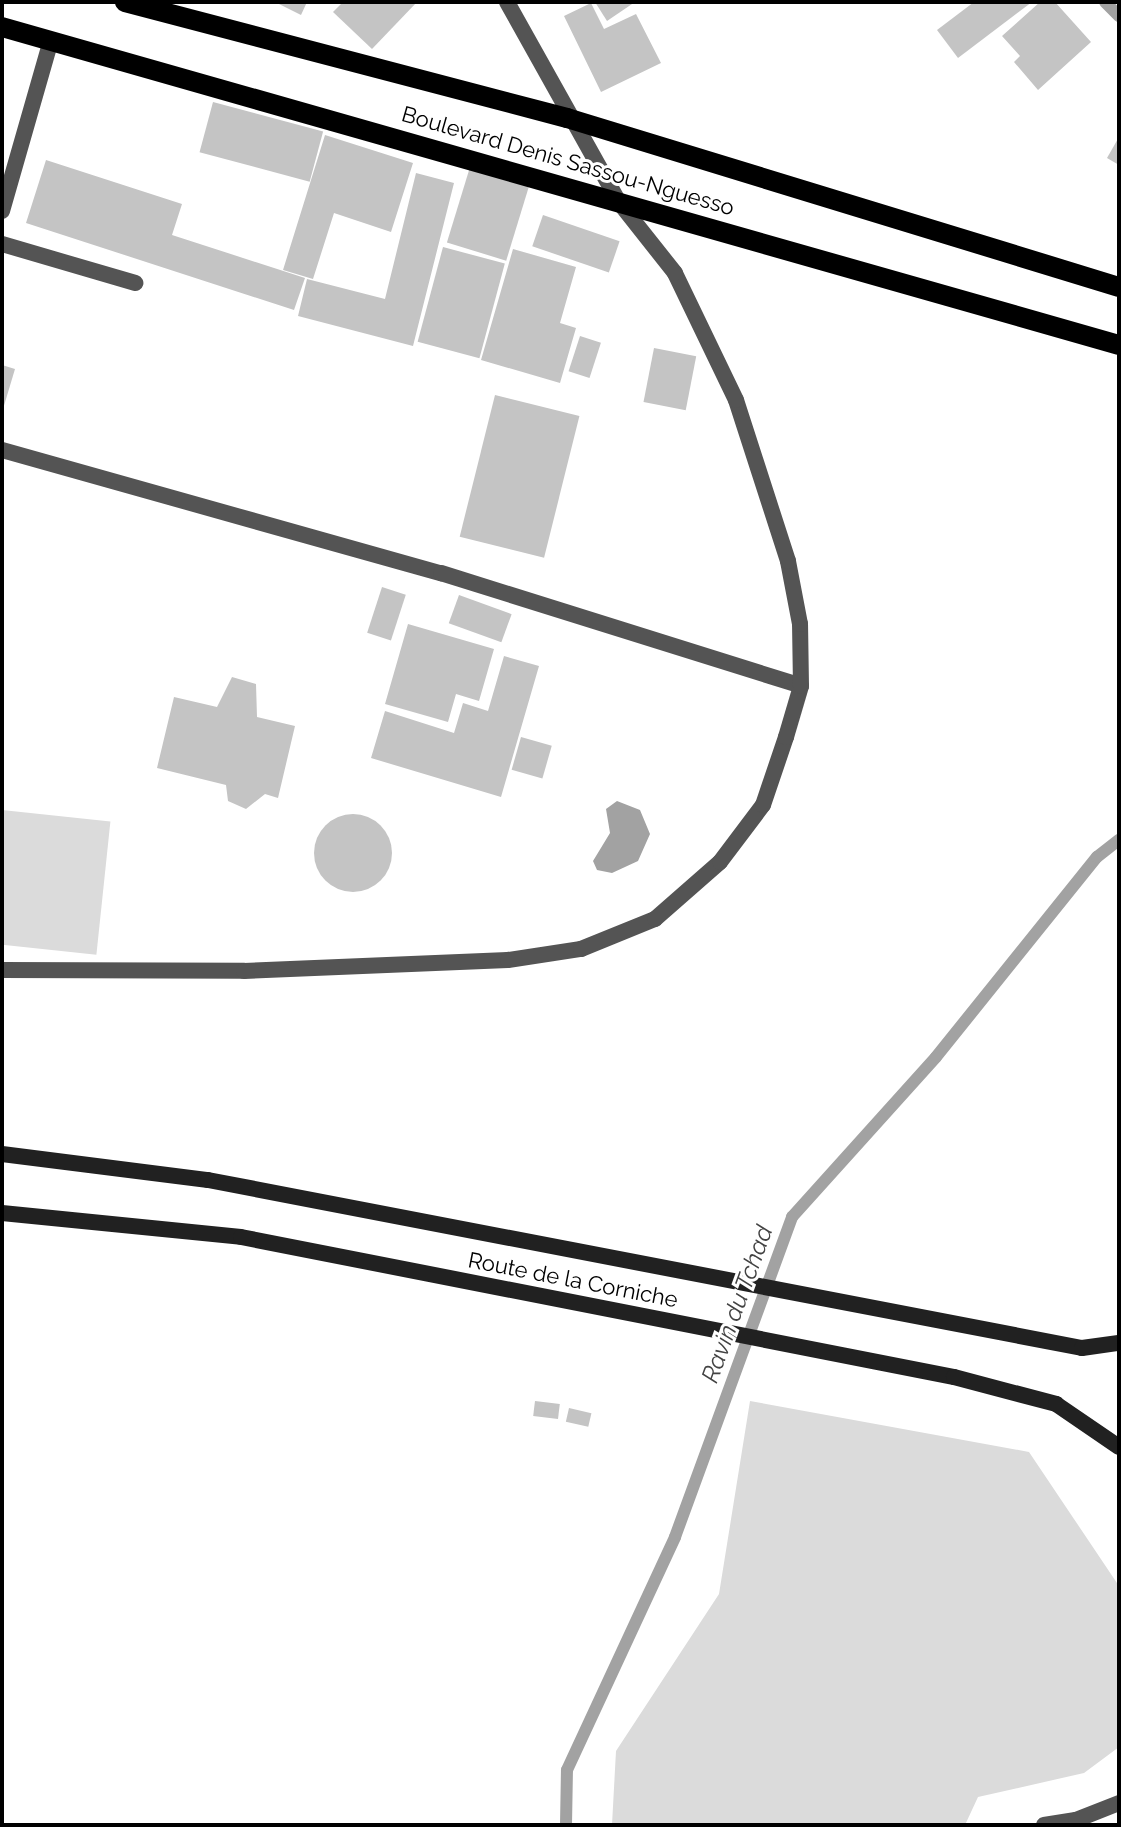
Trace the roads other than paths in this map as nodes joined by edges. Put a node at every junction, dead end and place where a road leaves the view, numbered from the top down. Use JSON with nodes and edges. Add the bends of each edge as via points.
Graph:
{"nodes":[{"id":1,"x":125,"y":2,"type":"edge"},
{"id":2,"x":507,"y":2,"type":"edge"},
{"id":3,"x":2,"y":27,"type":"edge"},
{"id":4,"x":51,"y":40,"type":"junction"},
{"id":5,"x":567,"y":118,"type":"junction"},
{"id":6,"x":618,"y":201,"type":"junction"},
{"id":7,"x":2,"y":211,"type":"edge"},
{"id":8,"x":2,"y":244,"type":"edge"},
{"id":9,"x":135,"y":283,"type":"dead end"},
{"id":10,"x":1119,"y":287,"type":"edge"},
{"id":11,"x":1119,"y":345,"type":"edge"},
{"id":12,"x":2,"y":450,"type":"edge"},
{"id":13,"x":801,"y":686,"type":"junction"},
{"id":14,"x":2,"y":970,"type":"edge"},
{"id":15,"x":2,"y":1154,"type":"edge"},
{"id":16,"x":2,"y":1213,"type":"edge"},
{"id":17,"x":1119,"y":1343,"type":"edge"},
{"id":18,"x":1119,"y":1447,"type":"edge"},
{"id":19,"x":1119,"y":1803,"type":"edge"},
{"id":20,"x":1044,"y":1825,"type":"edge"}],
"edges":[{"from":1,"to":5,"type":"main road","name":"Boulevard Denis Sassou-Nguesso"},
{"from":2,"to":5,"type":"street"},
{"from":3,"to":4,"type":"main road","name":"Boulevard Denis Sassou-Nguesso"},
{"from":4,"to":6,"type":"main road","name":"Boulevard Denis Sassou-Nguesso"},
{"from":4,"to":7,"type":"street"},
{"from":5,"to":6,"type":"street"},
{"from":5,"to":10,"type":"main road","name":"Boulevard Denis Sassou-Nguesso"},
{"from":6,"to":11,"type":"main road","name":"Boulevard Denis Sassou-Nguesso"},
{"from":6,"to":13,"type":"street","via":[[675,273],[736,400],[788,561],[800,624]]},
{"from":8,"to":9,"type":"street"},
{"from":12,"to":13,"type":"street","via":[[441,573]]},
{"from":13,"to":14,"type":"street","via":[[763,805],[720,862],[655,919],[581,949],[508,960],[244,971]]},
{"from":15,"to":17,"type":"main road","name":"Route de la Corniche","via":[[208,1180],[1082,1348]]},
{"from":16,"to":18,"type":"main road","name":"Route de la Corniche","via":[[241,1237],[954,1377],[1056,1404]]},
{"from":19,"to":20,"type":"street","via":[[1076,1820]]}]}
